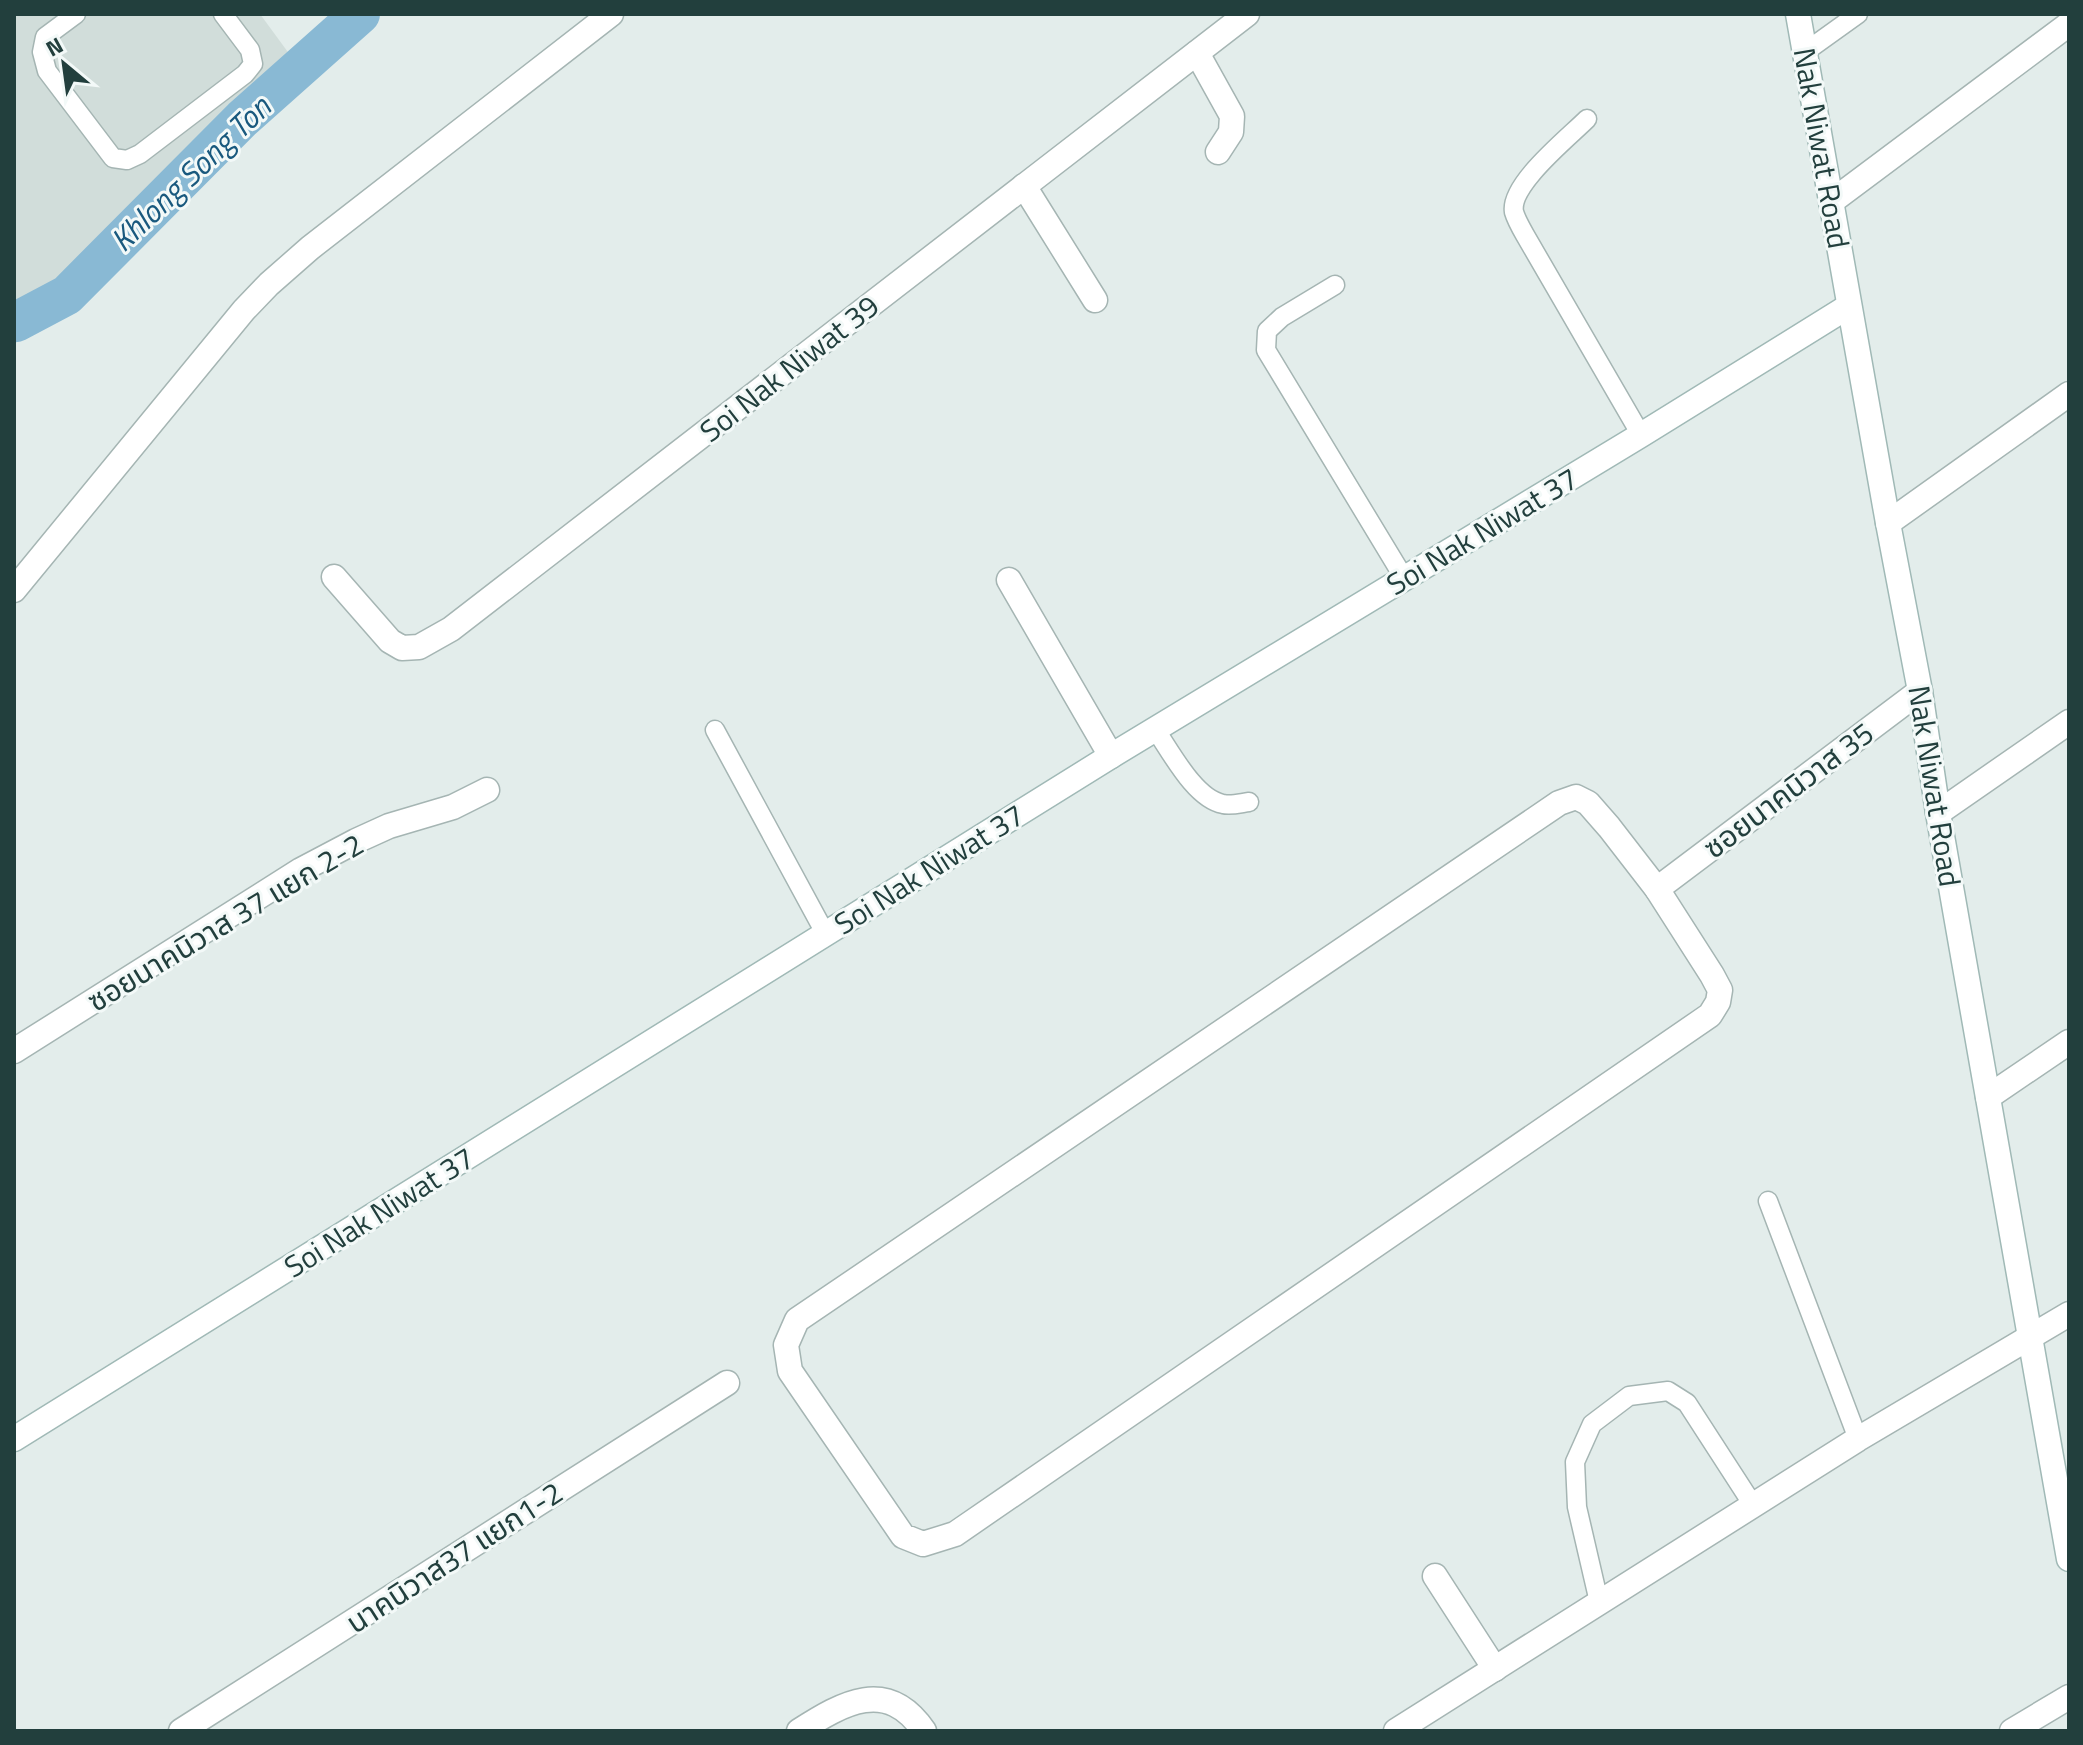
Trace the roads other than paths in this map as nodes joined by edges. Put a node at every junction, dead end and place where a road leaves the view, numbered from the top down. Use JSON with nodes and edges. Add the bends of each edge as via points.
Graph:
{"nodes":[{"id":1,"x":76,"y":14,"type":"edge"},
{"id":2,"x":223,"y":14,"type":"edge"},
{"id":3,"x":611,"y":14,"type":"edge"},
{"id":4,"x":1247,"y":14,"type":"edge"},
{"id":5,"x":1798,"y":14,"type":"edge"},
{"id":6,"x":1858,"y":14,"type":"edge"},
{"id":7,"x":2069,"y":24,"type":"edge"},
{"id":8,"x":1805,"y":52,"type":"junction"},
{"id":9,"x":1197,"y":53,"type":"junction"},
{"id":10,"x":1587,"y":119,"type":"dead end"},
{"id":11,"x":1218,"y":152,"type":"dead end"},
{"id":12,"x":1024,"y":186,"type":"junction"},
{"id":13,"x":1831,"y":202,"type":"junction"},
{"id":14,"x":1335,"y":285,"type":"dead end"},
{"id":15,"x":1095,"y":300,"type":"dead end"},
{"id":16,"x":1849,"y":306,"type":"junction"},
{"id":17,"x":2069,"y":394,"type":"edge"},
{"id":18,"x":1641,"y":435,"type":"junction"},
{"id":19,"x":1888,"y":523,"type":"junction"},
{"id":20,"x":334,"y":577,"type":"dead end"},
{"id":21,"x":1404,"y":578,"type":"junction"},
{"id":22,"x":1009,"y":580,"type":"dead end"},
{"id":23,"x":14,"y":590,"type":"edge"},
{"id":24,"x":1920,"y":691,"type":"junction"},
{"id":25,"x":2069,"y":722,"type":"edge"},
{"id":26,"x":1155,"y":729,"type":"junction"},
{"id":27,"x":715,"y":730,"type":"dead end"},
{"id":28,"x":1111,"y":756,"type":"junction"},
{"id":29,"x":487,"y":790,"type":"dead end"},
{"id":30,"x":1249,"y":802,"type":"dead end"},
{"id":31,"x":1938,"y":813,"type":"junction"},
{"id":32,"x":1657,"y":889,"type":"junction"},
{"id":33,"x":825,"y":933,"type":"junction"},
{"id":34,"x":2069,"y":1042,"type":"edge"},
{"id":35,"x":14,"y":1051,"type":"edge"},
{"id":36,"x":1988,"y":1097,"type":"junction"},
{"id":37,"x":1768,"y":1201,"type":"dead end"},
{"id":38,"x":2069,"y":1314,"type":"edge"},
{"id":39,"x":2030,"y":1338,"type":"junction"},
{"id":40,"x":727,"y":1383,"type":"dead end"},
{"id":41,"x":14,"y":1439,"type":"edge"},
{"id":42,"x":1858,"y":1439,"type":"junction"},
{"id":43,"x":1753,"y":1505,"type":"junction"},
{"id":44,"x":2069,"y":1559,"type":"edge"},
{"id":45,"x":1435,"y":1576,"type":"dead end"},
{"id":46,"x":1599,"y":1602,"type":"junction"},
{"id":47,"x":1495,"y":1669,"type":"junction"},
{"id":48,"x":2069,"y":1697,"type":"edge"},
{"id":49,"x":181,"y":1731,"type":"edge"},
{"id":50,"x":799,"y":1731,"type":"edge"},
{"id":51,"x":924,"y":1731,"type":"edge"},
{"id":52,"x":1396,"y":1731,"type":"edge"},
{"id":53,"x":2012,"y":1731,"type":"edge"}],
"edges":[{"from":1,"to":2,"type":"lane","via":[[45,37],[47,71],[113,158],[127,160],[253,64],[250,50]]},
{"from":3,"to":23,"type":"street","via":[[269,284]]},
{"from":4,"to":9,"type":"street","name":"Soi Nak Niwat 39"},
{"from":5,"to":8,"type":"street","name":"Nak Niwat Road"},
{"from":6,"to":8,"type":"lane"},
{"from":7,"to":13,"type":"street"},
{"from":8,"to":13,"type":"street","name":"Nak Niwat Road"},
{"from":9,"to":11,"type":"street","via":[[1232,116],[1231,132]]},
{"from":9,"to":12,"type":"street","name":"Soi Nak Niwat 39"},
{"from":10,"to":18,"type":"lane","via":[[1528,178],[1515,198],[1514,211]]},
{"from":12,"to":15,"type":"street"},
{"from":12,"to":20,"type":"street","name":"Soi Nak Niwat 39","via":[[451,629],[419,647],[402,648]]},
{"from":13,"to":16,"type":"street","name":"Nak Niwat Road"},
{"from":14,"to":21,"type":"lane","via":[[1267,331],[1266,350]]},
{"from":16,"to":18,"type":"street","name":"Soi Nak Niwat 37"},
{"from":16,"to":19,"type":"street","name":"Nak Niwat Road"},
{"from":17,"to":19,"type":"street"},
{"from":18,"to":21,"type":"street","name":"Soi Nak Niwat 37"},
{"from":19,"to":24,"type":"street","name":"Nak Niwat Road"},
{"from":21,"to":26,"type":"street","name":"Soi Nak Niwat 37"},
{"from":22,"to":28,"type":"street"},
{"from":24,"to":31,"type":"street","name":"Nak Niwat Road"},
{"from":24,"to":32,"type":"street","name":"ซอยนาคนิวาส 35"},
{"from":25,"to":31,"type":"street"},
{"from":26,"to":28,"type":"street","name":"Soi Nak Niwat 37"},
{"from":26,"to":30,"type":"lane","via":[[1207,798],[1224,805]]},
{"from":27,"to":33,"type":"lane"},
{"from":28,"to":33,"type":"street","name":"Soi Nak Niwat 37"},
{"from":29,"to":35,"type":"street","name":"ซอยนาคนิวาส 37 แยก 2-2","via":[[453,807],[389,826],[301,870]]},
{"from":31,"to":36,"type":"street","name":"Nak Niwat Road"},
{"from":32,"to":32,"type":"street","via":[[1720,990],[1710,1015],[955,1534],[923,1544],[903,1536],[790,1371],[786,1345],[797,1320],[1559,803],[1576,797],[1588,803]]},
{"from":33,"to":41,"type":"street","name":"Soi Nak Niwat 37"},
{"from":34,"to":36,"type":"street"},
{"from":36,"to":39,"type":"street","name":"Nak Niwat Road"},
{"from":37,"to":42,"type":"lane"},
{"from":38,"to":39,"type":"street"},
{"from":39,"to":42,"type":"street"},
{"from":39,"to":44,"type":"street","name":"Nak Niwat Road"},
{"from":40,"to":49,"type":"street","name":"นาคนิวาส37 แยก1-2"},
{"from":42,"to":43,"type":"street"},
{"from":43,"to":46,"type":"street"},
{"from":43,"to":46,"type":"lane","via":[[1687,1403],[1668,1391],[1629,1396],[1592,1424],[1575,1462],[1577,1507]]},
{"from":45,"to":47,"type":"street"},
{"from":46,"to":47,"type":"street"},
{"from":47,"to":52,"type":"street"},
{"from":48,"to":53,"type":"street"},
{"from":50,"to":51,"type":"street","via":[[855,1701],[877,1700],[895,1704]]}]}
